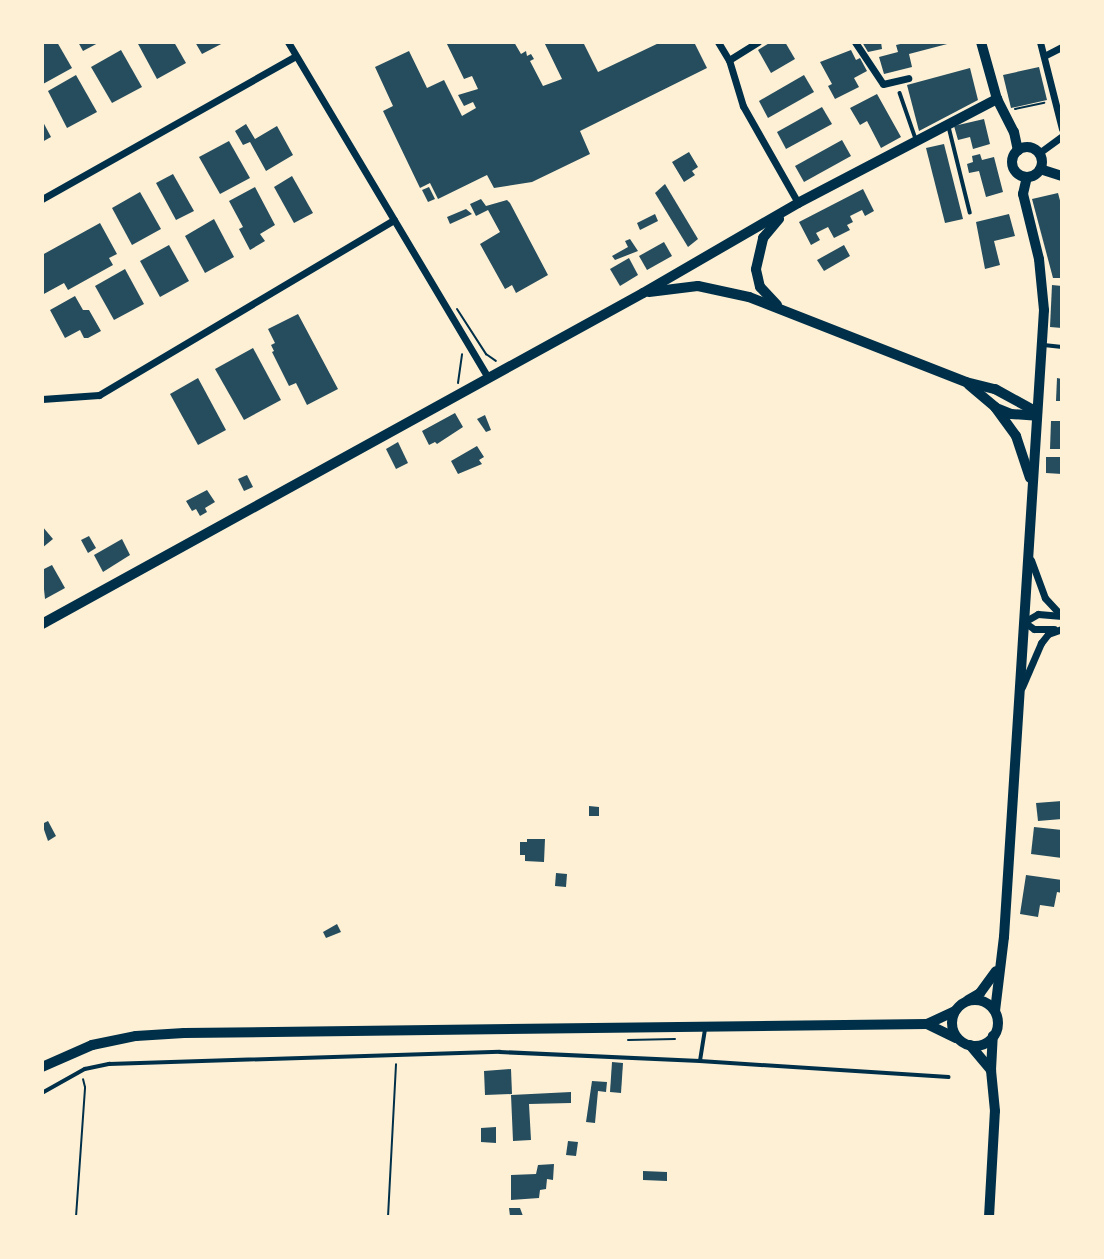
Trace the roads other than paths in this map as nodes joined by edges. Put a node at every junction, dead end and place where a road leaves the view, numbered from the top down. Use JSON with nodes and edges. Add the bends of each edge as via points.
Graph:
{"nodes":[{"id":1,"x":288,"y":42,"type":"edge"},
{"id":2,"x":718,"y":42,"type":"edge"},
{"id":3,"x":758,"y":42,"type":"edge"},
{"id":4,"x":855,"y":42,"type":"edge"},
{"id":5,"x":981,"y":42,"type":"edge"},
{"id":6,"x":1040,"y":42,"type":"edge"},
{"id":7,"x":1062,"y":47,"type":"edge"},
{"id":8,"x":296,"y":56,"type":"junction"},
{"id":9,"x":1044,"y":56,"type":"junction"},
{"id":10,"x":729,"y":60,"type":"junction"},
{"id":11,"x":908,"y":78,"type":"dead end"},
{"id":12,"x":900,"y":93,"type":"dead end"},
{"id":13,"x":997,"y":99,"type":"junction"},
{"id":14,"x":948,"y":125,"type":"junction"},
{"id":15,"x":1062,"y":129,"type":"edge"},
{"id":16,"x":1062,"y":136,"type":"edge"},
{"id":17,"x":917,"y":141,"type":"junction"},
{"id":18,"x":1018,"y":151,"type":"junction"},
{"id":19,"x":1039,"y":153,"type":"junction"},
{"id":20,"x":1040,"y":169,"type":"junction"},
{"id":21,"x":1062,"y":176,"type":"edge"},
{"id":22,"x":1027,"y":177,"type":"junction"},
{"id":23,"x":42,"y":199,"type":"edge"},
{"id":24,"x":798,"y":203,"type":"junction"},
{"id":25,"x":970,"y":212,"type":"dead end"},
{"id":26,"x":394,"y":220,"type":"junction"},
{"id":27,"x":643,"y":293,"type":"junction"},
{"id":28,"x":786,"y":312,"type":"junction"},
{"id":29,"x":1042,"y":345,"type":"junction"},
{"id":30,"x":1062,"y":347,"type":"edge"},
{"id":31,"x":488,"y":377,"type":"junction"},
{"id":32,"x":966,"y":382,"type":"junction"},
{"id":33,"x":42,"y":399,"type":"edge"},
{"id":34,"x":995,"y":407,"type":"junction"},
{"id":35,"x":1037,"y":414,"type":"junction"},
{"id":36,"x":1032,"y":487,"type":"junction"},
{"id":37,"x":1028,"y":552,"type":"junction"},
{"id":38,"x":1062,"y":616,"type":"edge"},
{"id":39,"x":1024,"y":622,"type":"junction"},
{"id":40,"x":42,"y":624,"type":"edge"},
{"id":41,"x":1062,"y":629,"type":"edge"},
{"id":42,"x":1020,"y":694,"type":"junction"},
{"id":43,"x":1000,"y":961,"type":"junction"},
{"id":44,"x":968,"y":1000,"type":"junction"},
{"id":45,"x":955,"y":1011,"type":"junction"},
{"id":46,"x":995,"y":1011,"type":"junction"},
{"id":47,"x":927,"y":1024,"type":"junction"},
{"id":48,"x":705,"y":1026,"type":"junction"},
{"id":49,"x":993,"y":1037,"type":"junction"},
{"id":50,"x":959,"y":1039,"type":"junction"},
{"id":51,"x":970,"y":1045,"type":"junction"},
{"id":52,"x":700,"y":1061,"type":"junction"},
{"id":53,"x":42,"y":1067,"type":"edge"},
{"id":54,"x":991,"y":1070,"type":"junction"},
{"id":55,"x":948,"y":1077,"type":"dead end"},
{"id":56,"x":42,"y":1093,"type":"edge"},
{"id":57,"x":989,"y":1217,"type":"edge"}],
"edges":[{"from":1,"to":8,"type":"street"},
{"from":2,"to":10,"type":"street"},
{"from":3,"to":10,"type":"street"},
{"from":4,"to":11,"type":"street","via":[[883,84]]},
{"from":5,"to":13,"type":"main road"},
{"from":6,"to":9,"type":"street"},
{"from":7,"to":9,"type":"street"},
{"from":8,"to":23,"type":"street"},
{"from":8,"to":26,"type":"street"},
{"from":9,"to":15,"type":"street"},
{"from":10,"to":24,"type":"street","via":[[743,106]]},
{"from":12,"to":17,"type":"lane"},
{"from":13,"to":14,"type":"main road"},
{"from":13,"to":18,"type":"main road"},
{"from":14,"to":17,"type":"main road"},
{"from":14,"to":25,"type":"lane"},
{"from":16,"to":19,"type":"street"},
{"from":17,"to":24,"type":"main road"},
{"from":18,"to":19,"type":"main road","via":[[1028,148]]},
{"from":18,"to":22,"type":"main road","via":[[1014,167]]},
{"from":19,"to":20,"type":"main road"},
{"from":20,"to":21,"type":"main road"},
{"from":20,"to":22,"type":"main road"},
{"from":22,"to":29,"type":"main road","via":[[1023,194],[1043,286]]},
{"from":24,"to":27,"type":"main road"},
{"from":24,"to":28,"type":"main road","via":[[774,223],[757,255],[760,287]]},
{"from":26,"to":31,"type":"street"},
{"from":26,"to":33,"type":"street","via":[[99,395]]},
{"from":27,"to":28,"type":"main road","via":[[698,286],[736,293]]},
{"from":27,"to":31,"type":"main road"},
{"from":28,"to":32,"type":"main road"},
{"from":29,"to":30,"type":"lane"},
{"from":29,"to":35,"type":"main road"},
{"from":31,"to":40,"type":"main road"},
{"from":32,"to":34,"type":"main road"},
{"from":32,"to":35,"type":"main road","via":[[995,389]]},
{"from":34,"to":35,"type":"main road","via":[[1011,414]]},
{"from":34,"to":36,"type":"main road","via":[[1023,451]]},
{"from":35,"to":36,"type":"main road"},
{"from":36,"to":37,"type":"main road"},
{"from":37,"to":38,"type":"street","via":[[1045,598]]},
{"from":37,"to":39,"type":"main road"},
{"from":38,"to":39,"type":"street","via":[[1038,614]]},
{"from":39,"to":41,"type":"street","via":[[1034,629]]},
{"from":39,"to":42,"type":"main road"},
{"from":41,"to":42,"type":"street","via":[[1048,634],[1041,643]]},
{"from":42,"to":43,"type":"main road"},
{"from":43,"to":44,"type":"main road","via":[[994,978]]},
{"from":43,"to":46,"type":"main road"},
{"from":44,"to":45,"type":"main road"},
{"from":44,"to":46,"type":"main road","via":[[984,1001]]},
{"from":45,"to":47,"type":"main road"},
{"from":45,"to":50,"type":"main road","via":[[952,1025]]},
{"from":46,"to":49,"type":"main road","via":[[998,1023]]},
{"from":47,"to":48,"type":"main road"},
{"from":47,"to":50,"type":"main road"},
{"from":48,"to":52,"type":"lane"},
{"from":48,"to":53,"type":"main road","via":[[184,1033],[92,1045]]},
{"from":49,"to":51,"type":"main road","via":[[982,1045]]},
{"from":49,"to":54,"type":"main road"},
{"from":50,"to":51,"type":"main road"},
{"from":51,"to":54,"type":"main road"},
{"from":52,"to":55,"type":"lane"},
{"from":52,"to":56,"type":"lane","via":[[500,1052],[109,1064],[81,1071]]},
{"from":54,"to":57,"type":"main road","via":[[995,1111]]}]}
